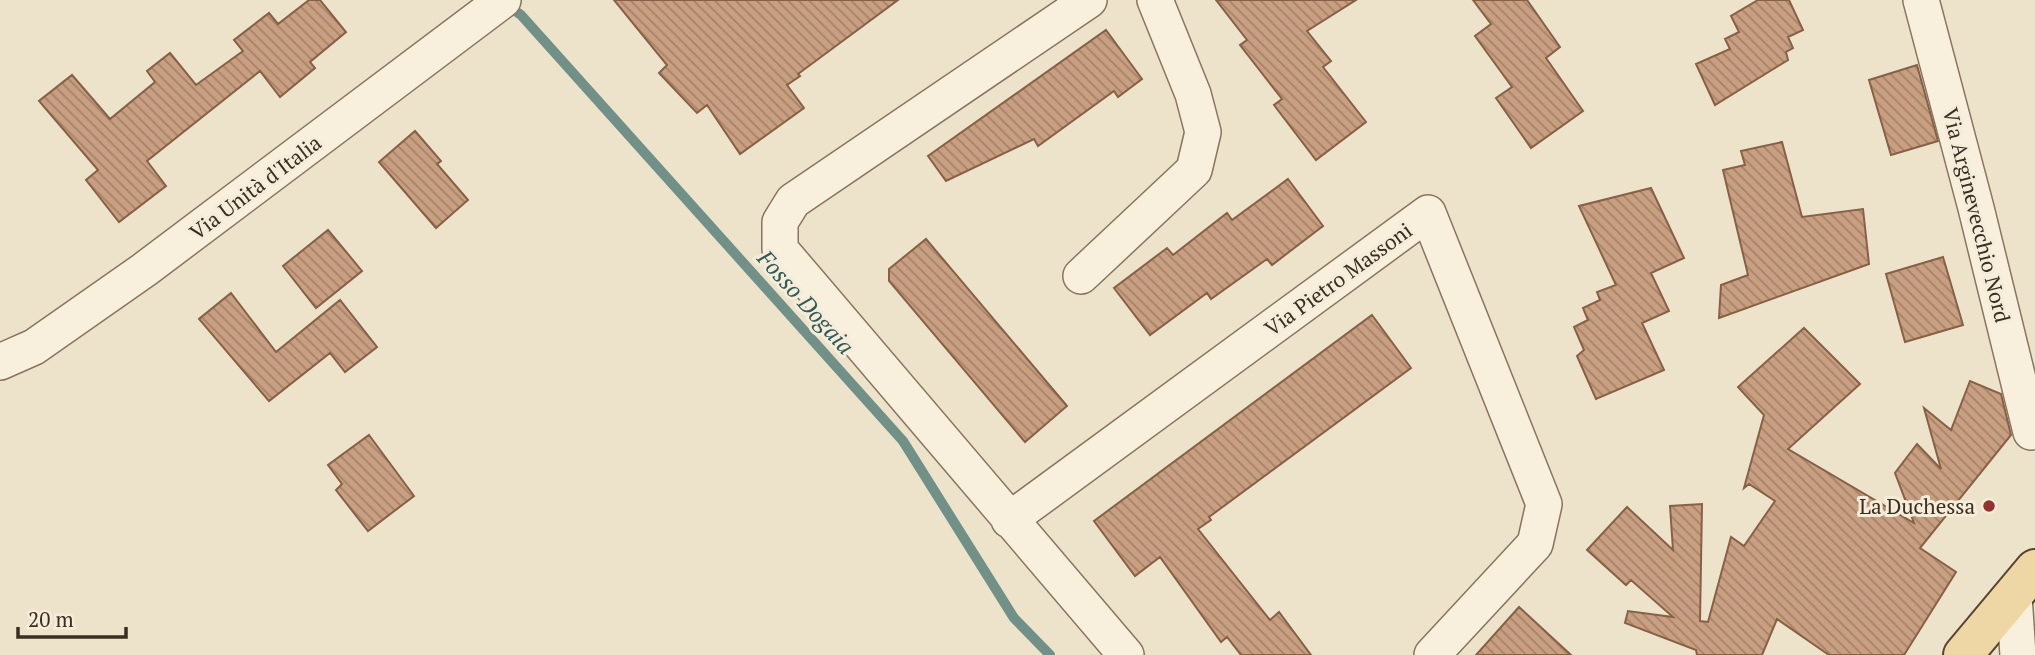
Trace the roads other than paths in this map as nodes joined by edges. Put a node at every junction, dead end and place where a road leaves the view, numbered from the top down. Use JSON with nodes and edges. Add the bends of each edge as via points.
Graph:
{"nodes":[{"id":1,"x":1089,"y":0,"type":"edge"},
{"id":2,"x":1155,"y":0,"type":"edge"},
{"id":3,"x":1920,"y":0,"type":"edge"},
{"id":4,"x":494,"y":7,"type":"edge"},
{"id":5,"x":1082,"y":276,"type":"dead end"},
{"id":6,"x":0,"y":362,"type":"edge"},
{"id":7,"x":2031,"y":432,"type":"dead end"},
{"id":8,"x":1009,"y":520,"type":"junction"},
{"id":9,"x":2024,"y":583,"type":"edge"},
{"id":10,"x":1126,"y":655,"type":"edge"},
{"id":11,"x":1432,"y":655,"type":"edge"},
{"id":12,"x":1963,"y":655,"type":"edge"},
{"id":13,"x":2018,"y":655,"type":"edge"}],
"edges":[{"from":1,"to":8,"type":"street","via":[[793,201],[780,222],[780,248]]},
{"from":2,"to":5,"type":"street","via":[[1193,94],[1203,132],[1194,170]]},
{"from":3,"to":7,"type":"street","name":"Via Arginevecchio Nord"},
{"from":4,"to":6,"type":"street","name":"Via Unità d'Italia","via":[[145,270],[34,347]]},
{"from":8,"to":10,"type":"street"},
{"from":8,"to":11,"type":"street","name":"Via Pietro Massoni","via":[[1429,213],[1544,504],[1535,544]]},
{"from":9,"to":12,"type":"main road"},
{"from":9,"to":13,"type":"street"}]}
